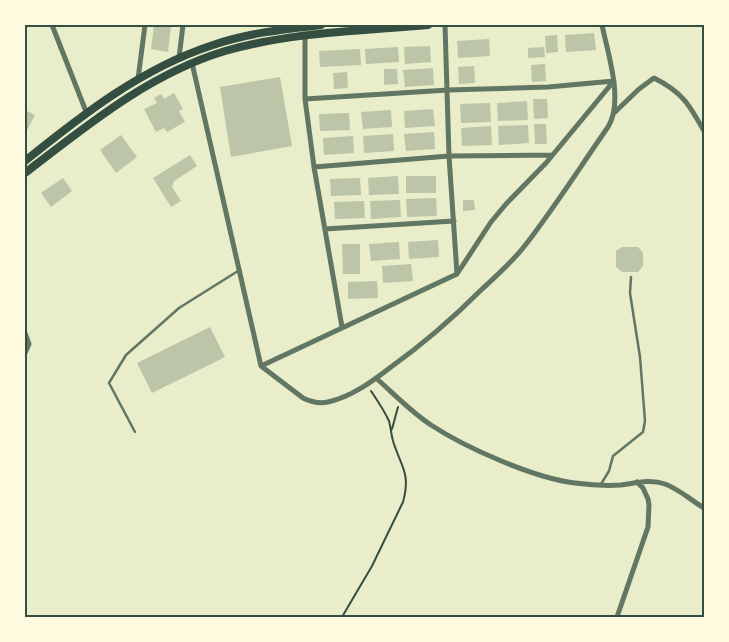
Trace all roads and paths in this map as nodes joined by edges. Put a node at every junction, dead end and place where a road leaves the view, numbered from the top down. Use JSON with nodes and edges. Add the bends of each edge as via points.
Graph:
{"nodes":[{"id":1,"x":52,"y":25,"type":"edge"},
{"id":2,"x":146,"y":25,"type":"edge"},
{"id":3,"x":183,"y":25,"type":"edge"},
{"id":4,"x":321,"y":25,"type":"edge"},
{"id":5,"x":428,"y":25,"type":"edge"},
{"id":6,"x":445,"y":25,"type":"edge"},
{"id":7,"x":602,"y":25,"type":"edge"},
{"id":8,"x":369,"y":28,"type":"edge"},
{"id":9,"x":305,"y":35,"type":"junction"},
{"id":10,"x":179,"y":58,"type":"junction"},
{"id":11,"x":192,"y":64,"type":"junction"},
{"id":12,"x":138,"y":79,"type":"junction"},
{"id":13,"x":614,"y":81,"type":"junction"},
{"id":14,"x":448,"y":90,"type":"junction"},
{"id":15,"x":305,"y":99,"type":"junction"},
{"id":16,"x":614,"y":113,"type":"junction"},
{"id":17,"x":87,"y":114,"type":"junction"},
{"id":18,"x":704,"y":131,"type":"edge"},
{"id":19,"x":552,"y":155,"type":"junction"},
{"id":20,"x":449,"y":156,"type":"junction"},
{"id":21,"x":25,"y":161,"type":"edge"},
{"id":22,"x":314,"y":166,"type":"junction"},
{"id":23,"x":25,"y":173,"type":"edge"},
{"id":24,"x":454,"y":222,"type":"junction"},
{"id":25,"x":325,"y":229,"type":"junction"},
{"id":26,"x":239,"y":270,"type":"junction"},
{"id":27,"x":457,"y":274,"type":"junction"},
{"id":28,"x":631,"y":277,"type":"dead end"},
{"id":29,"x":342,"y":327,"type":"junction"},
{"id":30,"x":25,"y":333,"type":"edge"},
{"id":31,"x":25,"y":353,"type":"edge"},
{"id":32,"x":261,"y":366,"type":"junction"},
{"id":33,"x":376,"y":378,"type":"junction"},
{"id":34,"x":366,"y":384,"type":"junction"},
{"id":35,"x":396,"y":396,"type":"junction"},
{"id":36,"x":135,"y":432,"type":"dead end"},
{"id":37,"x":392,"y":432,"type":"junction"},
{"id":38,"x":638,"y":482,"type":"junction"},
{"id":39,"x":600,"y":485,"type":"junction"},
{"id":40,"x":704,"y":508,"type":"edge"},
{"id":41,"x":342,"y":617,"type":"edge"},
{"id":42,"x":617,"y":617,"type":"edge"}],
"edges":[{"from":1,"to":17,"type":"street"},
{"from":2,"to":12,"type":"street"},
{"from":3,"to":10,"type":"street"},
{"from":4,"to":10,"type":"main road","via":[[248,35]]},
{"from":5,"to":8,"type":"main road"},
{"from":6,"to":14,"type":"street"},
{"from":7,"to":13,"type":"street"},
{"from":8,"to":9,"type":"main road"},
{"from":9,"to":11,"type":"main road","via":[[225,51]]},
{"from":9,"to":15,"type":"street"},
{"from":10,"to":12,"type":"main road"},
{"from":11,"to":23,"type":"main road","via":[[122,102]]},
{"from":11,"to":26,"type":"street"},
{"from":12,"to":17,"type":"main road"},
{"from":13,"to":14,"type":"street"},
{"from":13,"to":16,"type":"street"},
{"from":13,"to":19,"type":"street"},
{"from":14,"to":15,"type":"street"},
{"from":14,"to":20,"type":"street"},
{"from":15,"to":22,"type":"street"},
{"from":16,"to":18,"type":"street","via":[[654,78],[672,87],[690,105]]},
{"from":16,"to":33,"type":"street","via":[[608,127],[514,258],[438,332]]},
{"from":17,"to":21,"type":"main road"},
{"from":19,"to":20,"type":"street"},
{"from":19,"to":27,"type":"street","via":[[491,222]]},
{"from":20,"to":22,"type":"street"},
{"from":20,"to":24,"type":"street"},
{"from":22,"to":25,"type":"street"},
{"from":24,"to":25,"type":"street"},
{"from":24,"to":27,"type":"street"},
{"from":25,"to":29,"type":"street"},
{"from":26,"to":32,"type":"street"},
{"from":26,"to":36,"type":"lane","via":[[179,308],[126,355],[109,383]]},
{"from":27,"to":29,"type":"street"},
{"from":28,"to":39,"type":"lane","via":[[630,293],[645,421],[643,432],[613,456]]},
{"from":29,"to":32,"type":"street"},
{"from":30,"to":31,"type":"street","via":[[29,344]]},
{"from":32,"to":34,"type":"street","via":[[310,402],[335,400]]},
{"from":33,"to":34,"type":"street"},
{"from":33,"to":35,"type":"street"},
{"from":34,"to":37,"type":"path","via":[[385,413]]},
{"from":35,"to":37,"type":"path","via":[[397,414]]},
{"from":35,"to":39,"type":"street","via":[[452,438],[494,457],[537,474],[573,483]]},
{"from":37,"to":41,"type":"path","via":[[406,475],[403,502],[372,566]]},
{"from":38,"to":39,"type":"street"},
{"from":38,"to":40,"type":"street","via":[[664,484]]},
{"from":38,"to":42,"type":"street","via":[[648,499],[648,526]]}]}
